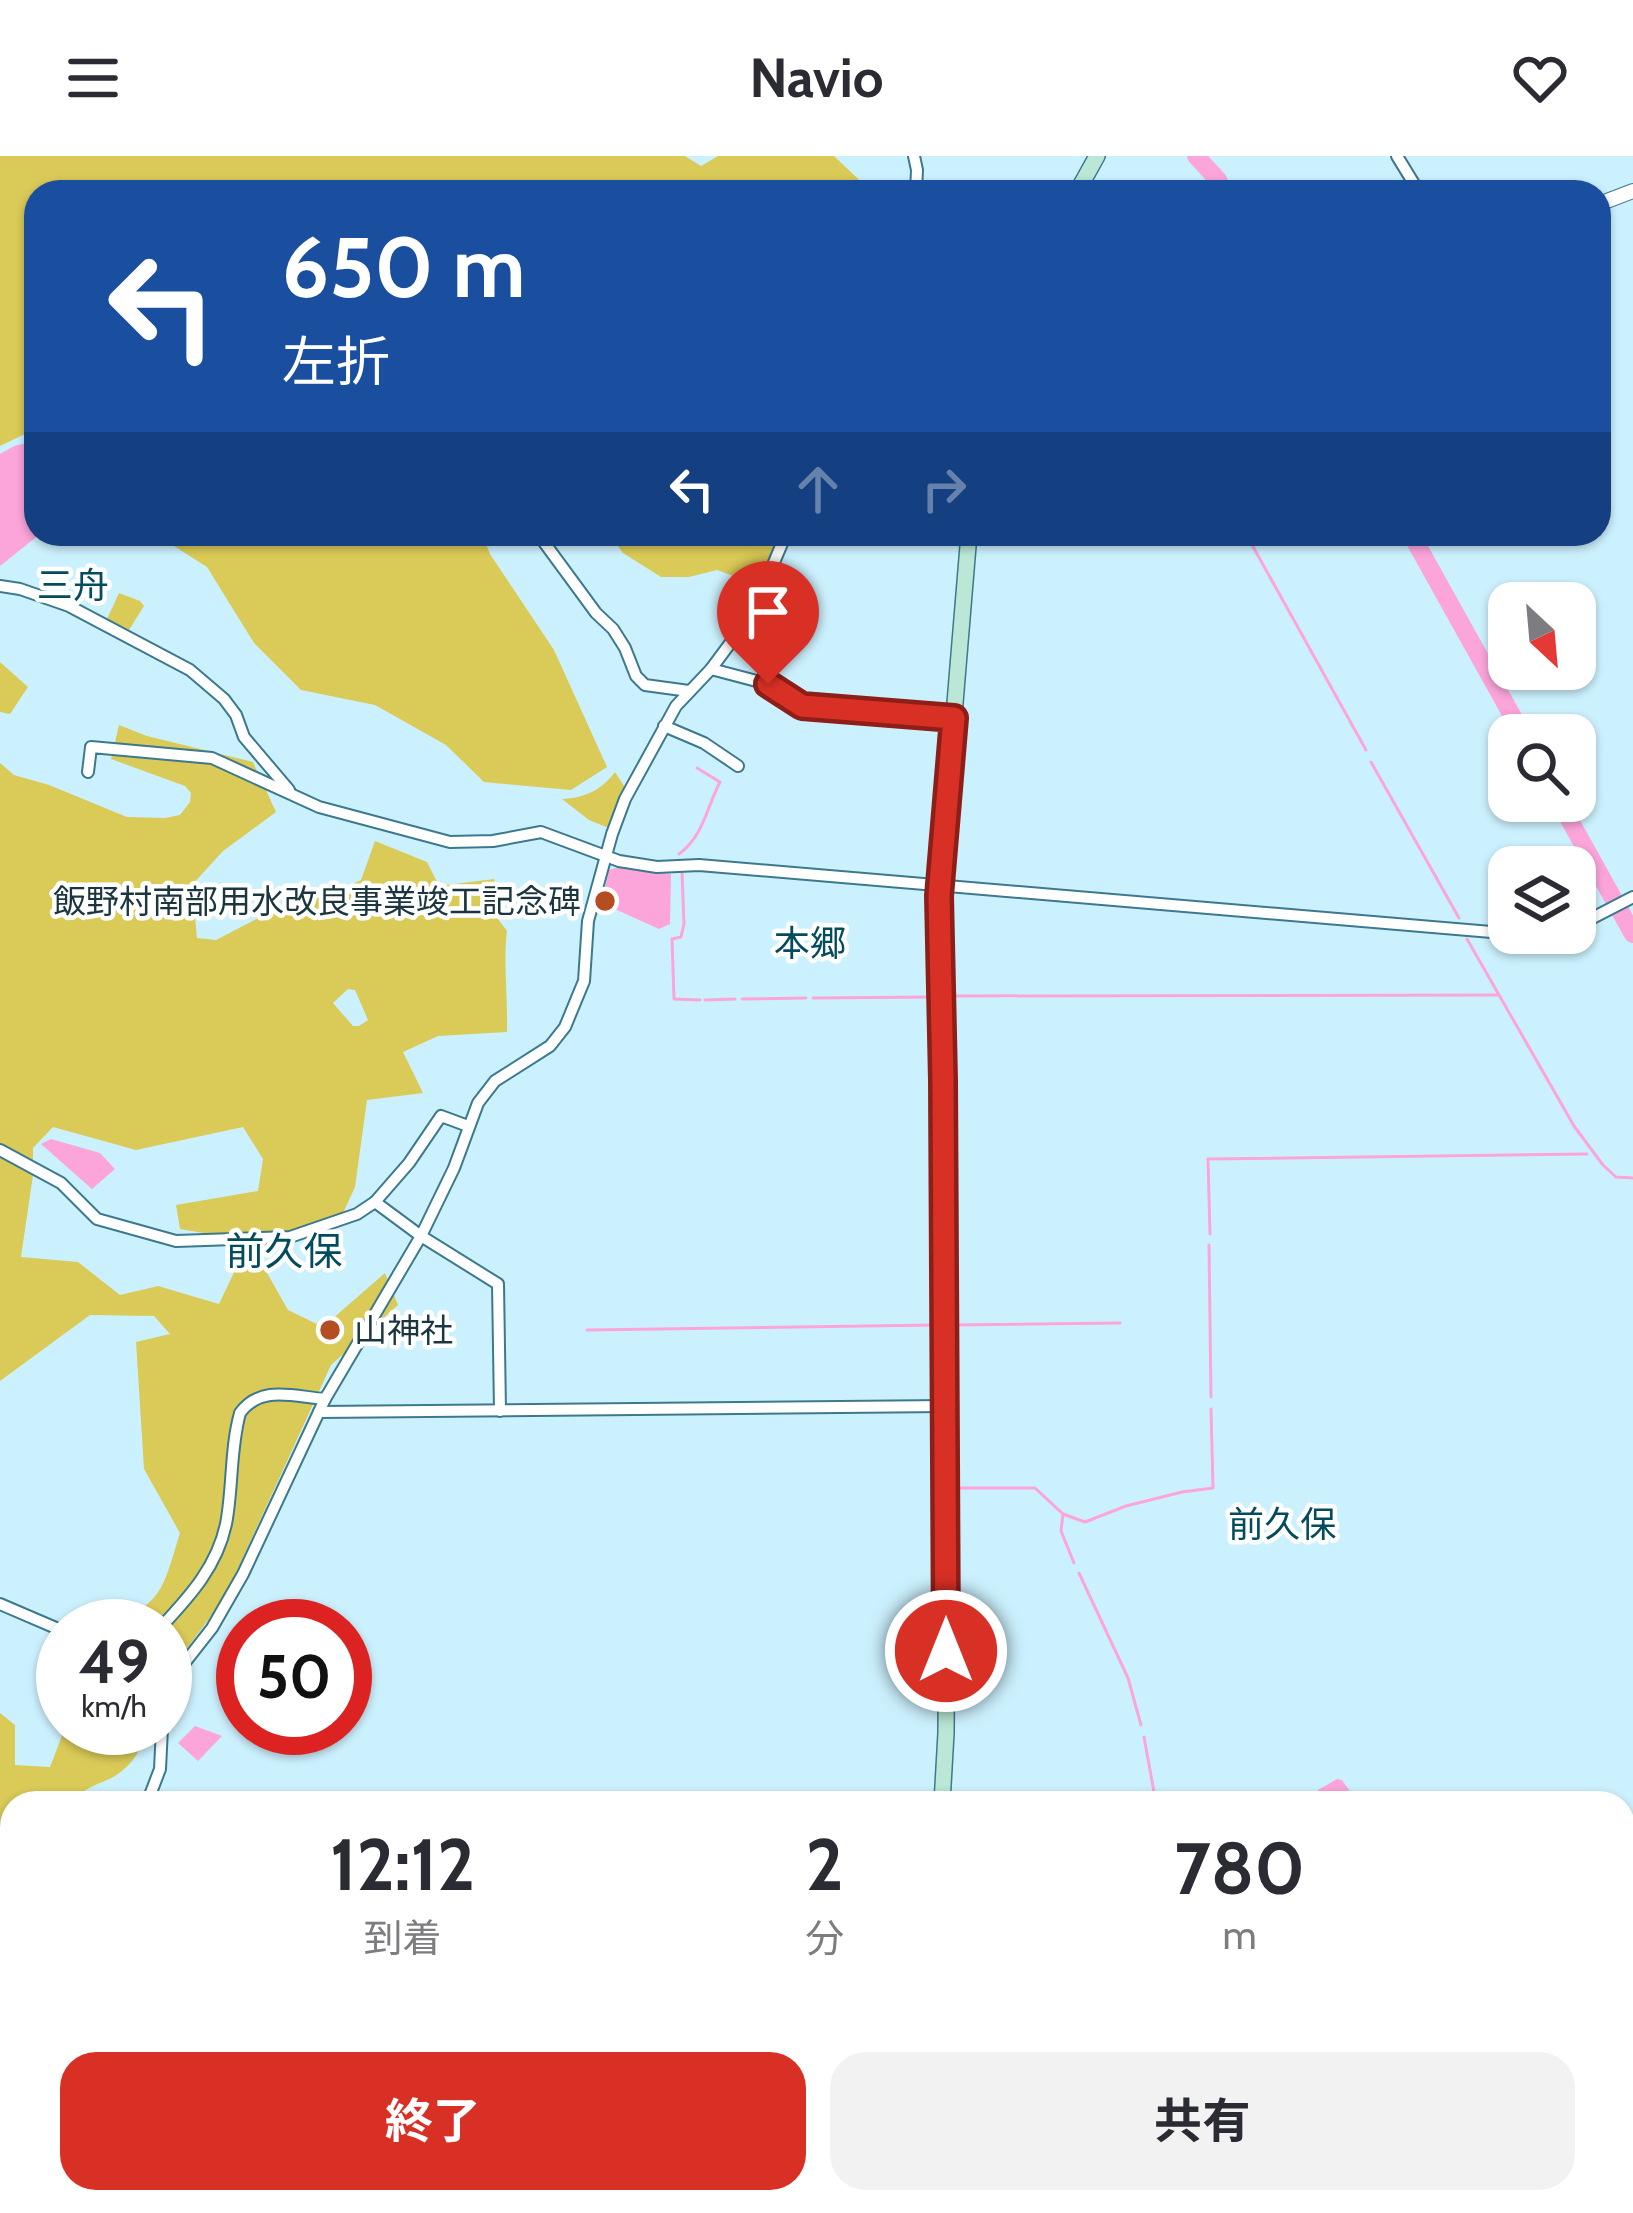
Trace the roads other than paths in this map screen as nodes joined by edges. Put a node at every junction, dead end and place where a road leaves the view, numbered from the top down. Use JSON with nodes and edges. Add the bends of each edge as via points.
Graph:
{"nodes":[{"id":1,"x":547,"y":546,"type":"edge"},
{"id":2,"x":781,"y":546,"type":"edge"},
{"id":3,"x":968,"y":546,"type":"edge"},
{"id":4,"x":0,"y":586,"type":"edge"},
{"id":5,"x":711,"y":669,"type":"junction"},
{"id":6,"x":689,"y":691,"type":"junction"},
{"id":7,"x":954,"y":718,"type":"junction"},
{"id":8,"x":664,"y":726,"type":"junction"},
{"id":9,"x":738,"y":766,"type":"dead end"},
{"id":10,"x":88,"y":772,"type":"dead end"},
{"id":11,"x":291,"y":793,"type":"junction"},
{"id":12,"x":606,"y":857,"type":"junction"},
{"id":13,"x":940,"y":884,"type":"junction"},
{"id":14,"x":1488,"y":931,"type":"edge"},
{"id":15,"x":468,"y":1126,"type":"junction"},
{"id":16,"x":0,"y":1150,"type":"edge"},
{"id":17,"x":375,"y":1202,"type":"junction"},
{"id":18,"x":421,"y":1236,"type":"junction"},
{"id":19,"x":325,"y":1399,"type":"junction"},
{"id":20,"x":945,"y":1406,"type":"junction"},
{"id":21,"x":500,"y":1411,"type":"junction"},
{"id":22,"x":319,"y":1412,"type":"junction"},
{"id":23,"x":186,"y":1599,"type":"edge"},
{"id":24,"x":0,"y":1604,"type":"edge"},
{"id":25,"x":36,"y":1619,"type":"edge"},
{"id":26,"x":192,"y":1654,"type":"edge"},
{"id":27,"x":161,"y":1755,"type":"edge"},
{"id":28,"x":152,"y":1791,"type":"edge"},
{"id":29,"x":942,"y":1791,"type":"edge"}],
"edges":[{"from":1,"to":6,"type":"street","via":[[613,629],[636,676],[645,685]]},
{"from":2,"to":5,"type":"street","via":[[756,605]]},
{"from":3,"to":7,"type":"main road"},
{"from":4,"to":11,"type":"street","via":[[69,606],[190,670],[224,699]]},
{"from":5,"to":6,"type":"street"},
{"from":5,"to":7,"type":"street","via":[[768,684],[802,706]]},
{"from":6,"to":8,"type":"street"},
{"from":7,"to":13,"type":"main road"},
{"from":8,"to":9,"type":"street"},
{"from":8,"to":12,"type":"street","via":[[625,799]]},
{"from":10,"to":11,"type":"street","via":[[91,747],[180,754],[212,758]]},
{"from":11,"to":12,"type":"street","via":[[430,838],[467,843],[541,832]]},
{"from":12,"to":13,"type":"street"},
{"from":12,"to":15,"type":"street","via":[[588,921],[584,980],[565,1027],[495,1081]]},
{"from":13,"to":14,"type":"street"},
{"from":13,"to":20,"type":"main road"},
{"from":15,"to":17,"type":"street","via":[[440,1116]]},
{"from":15,"to":18,"type":"street"},
{"from":16,"to":17,"type":"street","via":[[61,1183],[97,1220],[176,1240],[290,1237]]},
{"from":17,"to":18,"type":"street"},
{"from":18,"to":19,"type":"street"},
{"from":18,"to":21,"type":"street","via":[[498,1284]]},
{"from":19,"to":22,"type":"street"},
{"from":19,"to":23,"type":"street","via":[[272,1394],[240,1413],[220,1545]]},
{"from":20,"to":21,"type":"street"},
{"from":20,"to":29,"type":"main road"},
{"from":21,"to":22,"type":"street"},
{"from":22,"to":26,"type":"street","via":[[243,1574]]},
{"from":24,"to":25,"type":"street"},
{"from":27,"to":28,"type":"street"}]}
